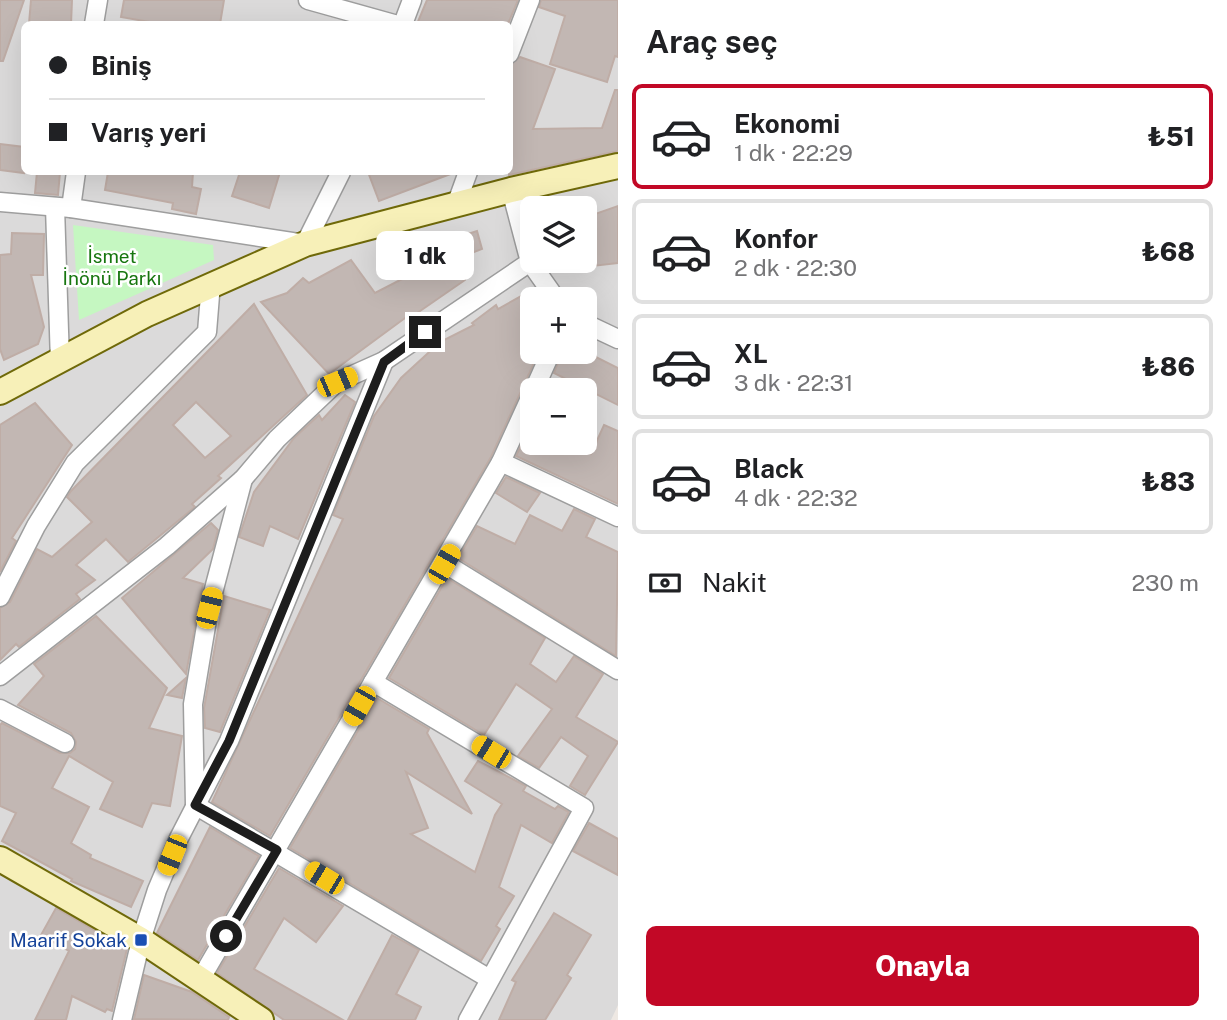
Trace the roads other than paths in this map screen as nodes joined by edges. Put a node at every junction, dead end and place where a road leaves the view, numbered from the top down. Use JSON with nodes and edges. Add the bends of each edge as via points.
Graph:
{"nodes":[{"id":1,"x":98,"y":0,"type":"edge"},
{"id":2,"x":308,"y":0,"type":"edge"},
{"id":3,"x":412,"y":0,"type":"edge"},
{"id":4,"x":530,"y":0,"type":"edge"},
{"id":5,"x":94,"y":21,"type":"edge"},
{"id":6,"x":383,"y":21,"type":"edge"},
{"id":7,"x":404,"y":21,"type":"edge"},
{"id":8,"x":513,"y":44,"type":"edge"},
{"id":9,"x":618,"y":166,"type":"edge"},
{"id":10,"x":74,"y":175,"type":"edge"},
{"id":11,"x":339,"y":175,"type":"edge"},
{"id":12,"x":467,"y":175,"type":"edge"},
{"id":13,"x":511,"y":190,"type":"junction"},
{"id":14,"x":0,"y":202,"type":"edge"},
{"id":15,"x":456,"y":205,"type":"junction"},
{"id":16,"x":63,"y":208,"type":"junction"},
{"id":17,"x":520,"y":224,"type":"edge"},
{"id":18,"x":304,"y":244,"type":"junction"},
{"id":19,"x":520,"y":269,"type":"edge"},
{"id":20,"x":211,"y":283,"type":"junction"},
{"id":21,"x":597,"y":329,"type":"edge"},
{"id":22,"x":618,"y":339,"type":"edge"},
{"id":23,"x":60,"y":362,"type":"junction"},
{"id":24,"x":384,"y":362,"type":"junction"},
{"id":25,"x":0,"y":392,"type":"edge"},
{"id":26,"x":520,"y":421,"type":"edge"},
{"id":27,"x":502,"y":462,"type":"junction"},
{"id":28,"x":243,"y":479,"type":"junction"},
{"id":29,"x":618,"y":517,"type":"edge"},
{"id":30,"x":444,"y":564,"type":"junction"},
{"id":31,"x":0,"y":597,"type":"edge"},
{"id":32,"x":618,"y":670,"type":"edge"},
{"id":33,"x":0,"y":676,"type":"edge"},
{"id":34,"x":373,"y":682,"type":"junction"},
{"id":35,"x":0,"y":709,"type":"edge"},
{"id":36,"x":65,"y":743,"type":"dead end"},
{"id":37,"x":195,"y":805,"type":"junction"},
{"id":38,"x":277,"y":850,"type":"junction"},
{"id":39,"x":0,"y":859,"type":"edge"},
{"id":40,"x":141,"y":940,"type":"junction"},
{"id":41,"x":488,"y":978,"type":"junction"},
{"id":42,"x":200,"y":980,"type":"junction"},
{"id":43,"x":122,"y":1020,"type":"edge"},
{"id":44,"x":261,"y":1020,"type":"edge"},
{"id":45,"x":468,"y":1020,"type":"edge"}],
"edges":[{"from":1,"to":5,"type":"street"},
{"from":2,"to":6,"type":"street"},
{"from":3,"to":7,"type":"street"},
{"from":4,"to":8,"type":"street"},
{"from":9,"to":13,"type":"main road"},
{"from":10,"to":16,"type":"street"},
{"from":11,"to":18,"type":"street"},
{"from":12,"to":15,"type":"street"},
{"from":13,"to":15,"type":"main road"},
{"from":13,"to":17,"type":"street"},
{"from":14,"to":16,"type":"street"},
{"from":15,"to":18,"type":"main road"},
{"from":16,"to":18,"type":"street"},
{"from":16,"to":23,"type":"street"},
{"from":18,"to":20,"type":"main road"},
{"from":19,"to":24,"type":"street"},
{"from":20,"to":23,"type":"main road"},
{"from":20,"to":31,"type":"street","via":[[207,332],[75,463]]},
{"from":21,"to":22,"type":"street"},
{"from":23,"to":25,"type":"main road"},
{"from":24,"to":28,"type":"street","via":[[337,382],[276,439]]},
{"from":24,"to":37,"type":"street","via":[[229,741]]},
{"from":26,"to":27,"type":"street"},
{"from":27,"to":29,"type":"street"},
{"from":27,"to":30,"type":"street"},
{"from":28,"to":33,"type":"street","via":[[167,546]]},
{"from":28,"to":37,"type":"street","via":[[209,608],[193,704]]},
{"from":30,"to":32,"type":"street"},
{"from":30,"to":34,"type":"street"},
{"from":34,"to":38,"type":"street"},
{"from":34,"to":41,"type":"street","via":[[584,808]]},
{"from":35,"to":36,"type":"street"},
{"from":37,"to":38,"type":"street"},
{"from":37,"to":40,"type":"street"},
{"from":38,"to":41,"type":"street"},
{"from":38,"to":42,"type":"street"},
{"from":39,"to":40,"type":"main road"},
{"from":40,"to":42,"type":"main road"},
{"from":40,"to":43,"type":"street"},
{"from":41,"to":45,"type":"street"},
{"from":42,"to":44,"type":"main road"}]}
